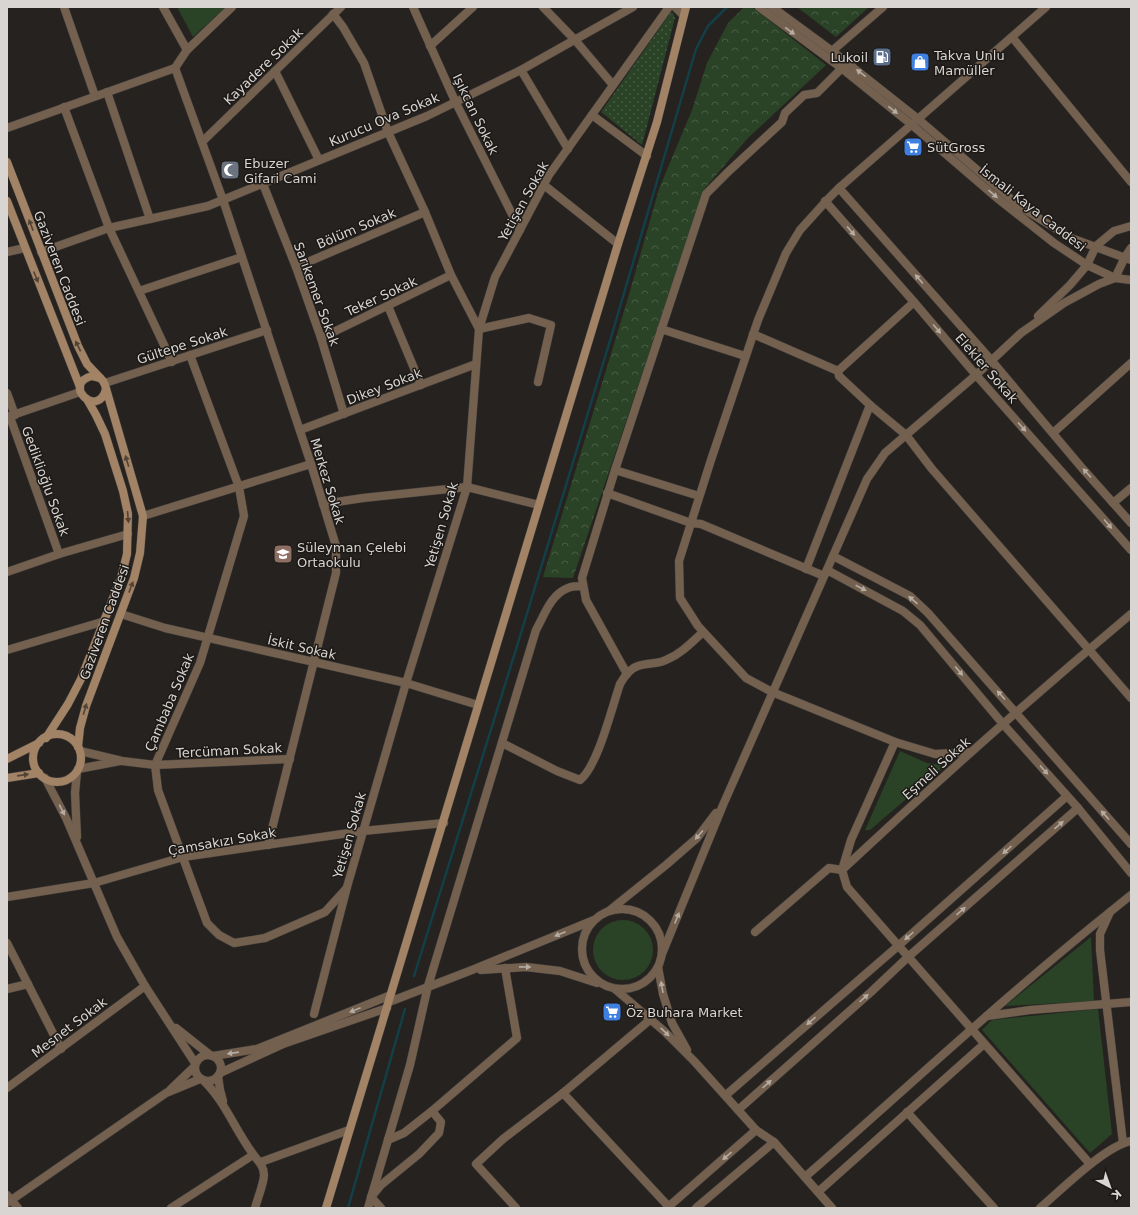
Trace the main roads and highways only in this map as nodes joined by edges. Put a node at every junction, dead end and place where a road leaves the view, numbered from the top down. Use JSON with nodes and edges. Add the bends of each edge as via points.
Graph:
{"nodes":[{"id":1,"x":686,"y":7,"type":"edge"},
{"id":2,"x":7,"y":162,"type":"edge"},
{"id":3,"x":7,"y":202,"type":"edge"},
{"id":4,"x":103,"y":384,"type":"junction"},
{"id":5,"x":80,"y":390,"type":"junction"},
{"id":6,"x":88,"y":401,"type":"junction"},
{"id":7,"x":43,"y":740,"type":"junction"},
{"id":8,"x":79,"y":749,"type":"junction"},
{"id":9,"x":7,"y":759,"type":"edge"},
{"id":10,"x":42,"y":776,"type":"junction"},
{"id":11,"x":7,"y":778,"type":"edge"},
{"id":12,"x":326,"y":1208,"type":"edge"}],
"edges":[{"from":1,"to":12,"type":"main road","via":[[647,156],[618,244]]},
{"from":4,"to":2,"type":"main road","name":"Gaziveren Caddesi","one_way":true,"via":[[78,346]]},
{"from":3,"to":5,"type":"main road","name":"Gaziveren Caddesi","one_way":true},
{"from":4,"to":5,"type":"main road","via":[[92,376],[88,377]]},
{"from":4,"to":6,"type":"main road","via":[[103,397],[100,400]]},
{"from":8,"to":4,"type":"main road","name":"Gaziveren Caddesi","one_way":true,"via":[[80,728],[86,706],[134,578],[144,516]]},
{"from":5,"to":6,"type":"main road"},
{"from":6,"to":7,"type":"main road","name":"Gaziveren Caddesi","one_way":true,"via":[[105,434],[123,491],[128,514],[127,554],[121,578],[81,679],[68,704]]},
{"from":7,"to":8,"type":"main road","via":[[53,735],[68,737]]},
{"from":7,"to":9,"type":"main road"},
{"from":7,"to":10,"type":"main road","via":[[35,750],[33,758]]},
{"from":8,"to":10,"type":"main road","via":[[81,758],[78,770],[72,777],[58,782]]},
{"from":11,"to":10,"type":"main road","one_way":true}]}
